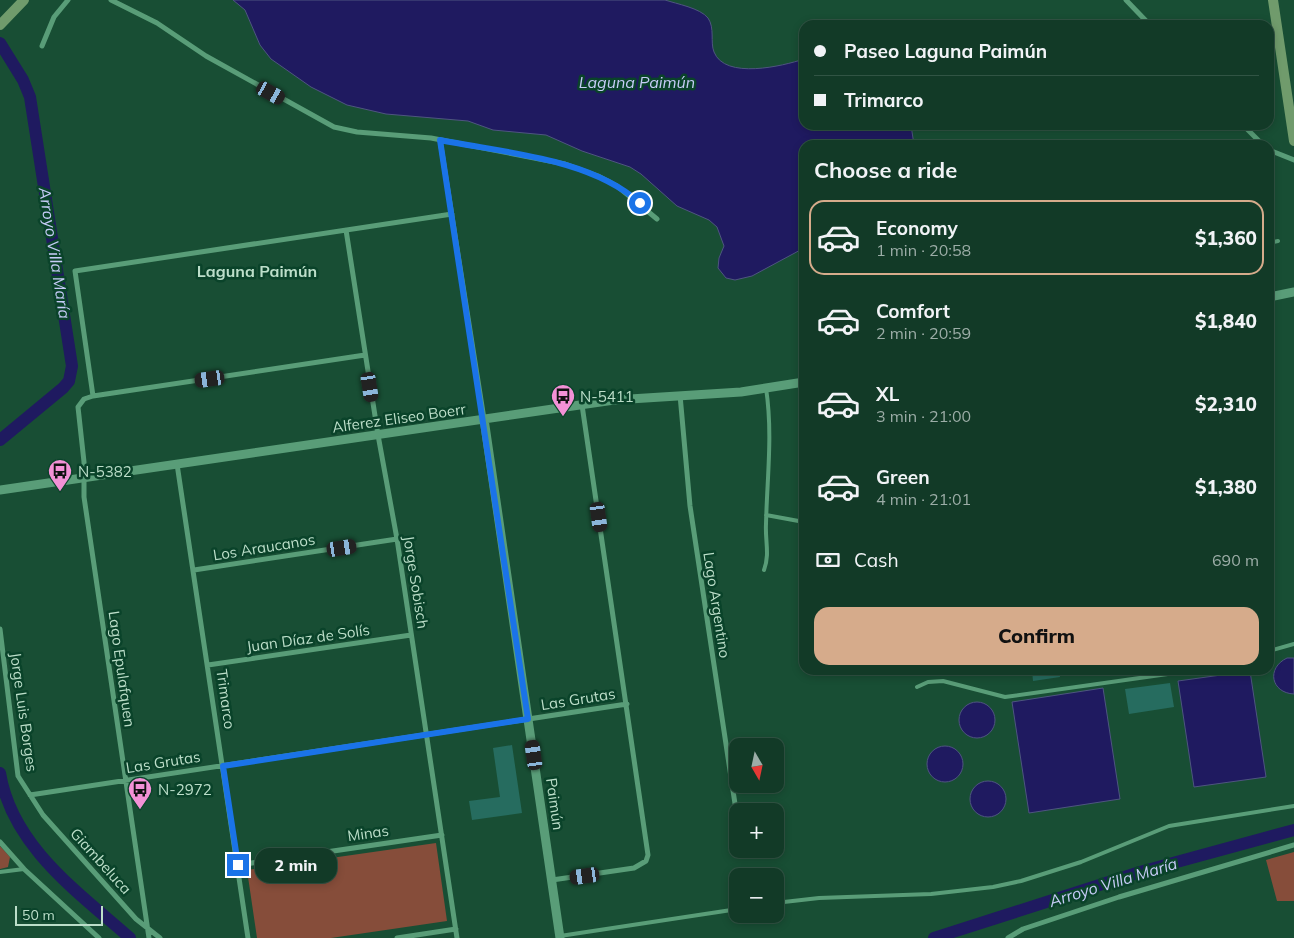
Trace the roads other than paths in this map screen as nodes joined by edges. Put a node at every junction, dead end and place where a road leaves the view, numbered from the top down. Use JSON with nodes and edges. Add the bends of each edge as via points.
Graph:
{"nodes":[{"id":1,"x":24,"y":0,"type":"edge"},
{"id":2,"x":68,"y":0,"type":"edge"},
{"id":3,"x":111,"y":0,"type":"edge"},
{"id":4,"x":1126,"y":0,"type":"edge"},
{"id":5,"x":1273,"y":0,"type":"edge"},
{"id":6,"x":1145,"y":20,"type":"edge"},
{"id":7,"x":0,"y":25,"type":"edge"},
{"id":8,"x":42,"y":46,"type":"dead end"},
{"id":9,"x":1290,"y":88,"type":"edge"},
{"id":10,"x":1248,"y":130,"type":"edge"},
{"id":11,"x":440,"y":140,"type":"junction"},
{"id":12,"x":1257,"y":140,"type":"edge"},
{"id":13,"x":1294,"y":140,"type":"edge"},
{"id":14,"x":1274,"y":152,"type":"edge"},
{"id":15,"x":1294,"y":160,"type":"edge"},
{"id":16,"x":452,"y":214,"type":"junction"},
{"id":17,"x":657,"y":219,"type":"dead end"},
{"id":18,"x":346,"y":230,"type":"junction"},
{"id":19,"x":1278,"y":241,"type":"dead end"},
{"id":20,"x":1274,"y":242,"type":"edge"},
{"id":21,"x":1294,"y":292,"type":"edge"},
{"id":22,"x":1274,"y":296,"type":"edge"},
{"id":23,"x":365,"y":355,"type":"junction"},
{"id":24,"x":799,"y":383,"type":"edge"},
{"id":25,"x":766,"y":388,"type":"junction"},
{"id":26,"x":680,"y":395,"type":"junction"},
{"id":27,"x":93,"y":396,"type":"junction"},
{"id":28,"x":582,"y":405,"type":"junction"},
{"id":29,"x":484,"y":419,"type":"junction"},
{"id":30,"x":378,"y":435,"type":"junction"},
{"id":31,"x":177,"y":464,"type":"junction"},
{"id":32,"x":84,"y":478,"type":"junction"},
{"id":33,"x":0,"y":490,"type":"edge"},
{"id":34,"x":766,"y":516,"type":"junction"},
{"id":35,"x":799,"y":521,"type":"edge"},
{"id":36,"x":397,"y":539,"type":"junction"},
{"id":37,"x":194,"y":570,"type":"junction"},
{"id":38,"x":764,"y":570,"type":"dead end"},
{"id":39,"x":0,"y":629,"type":"edge"},
{"id":40,"x":411,"y":635,"type":"junction"},
{"id":41,"x":1294,"y":644,"type":"edge"},
{"id":42,"x":1274,"y":650,"type":"edge"},
{"id":43,"x":208,"y":665,"type":"junction"},
{"id":44,"x":1160,"y":675,"type":"edge"},
{"id":45,"x":917,"y":687,"type":"dead end"},
{"id":46,"x":627,"y":704,"type":"junction"},
{"id":47,"x":528,"y":719,"type":"junction"},
{"id":48,"x":427,"y":735,"type":"junction"},
{"id":49,"x":223,"y":766,"type":"junction"},
{"id":50,"x":126,"y":781,"type":"junction"},
{"id":51,"x":30,"y":795,"type":"junction"},
{"id":52,"x":735,"y":803,"type":"edge"},
{"id":53,"x":1294,"y":806,"type":"edge"},
{"id":54,"x":442,"y":835,"type":"junction"},
{"id":55,"x":0,"y":842,"type":"edge"},
{"id":56,"x":1294,"y":846,"type":"edge"},
{"id":57,"x":238,"y":865,"type":"junction"},
{"id":58,"x":24,"y":869,"type":"junction"},
{"id":59,"x":0,"y":872,"type":"edge"},
{"id":60,"x":552,"y":880,"type":"junction"},
{"id":61,"x":784,"y":902,"type":"edge"},
{"id":62,"x":729,"y":910,"type":"edge"},
{"id":63,"x":148,"y":928,"type":"junction"},
{"id":64,"x":456,"y":929,"type":"junction"},
{"id":65,"x":560,"y":937,"type":"edge"},
{"id":66,"x":99,"y":938,"type":"edge"},
{"id":67,"x":149,"y":938,"type":"edge"},
{"id":68,"x":160,"y":938,"type":"edge"},
{"id":69,"x":248,"y":938,"type":"edge"},
{"id":70,"x":397,"y":938,"type":"edge"},
{"id":71,"x":457,"y":938,"type":"edge"},
{"id":72,"x":1008,"y":938,"type":"edge"}],
"edges":[{"from":1,"to":7,"type":"main road"},
{"from":2,"to":8,"type":"street","via":[[54,17]]},
{"from":3,"to":11,"type":"street","via":[[157,23],[206,56],[334,127]]},
{"from":4,"to":6,"type":"street"},
{"from":5,"to":9,"type":"main road"},
{"from":9,"to":13,"type":"main road"},
{"from":10,"to":12,"type":"street"},
{"from":11,"to":16,"type":"street","name":"Paimún"},
{"from":11,"to":17,"type":"street","via":[[565,164],[588,172],[625,191]]},
{"from":14,"to":15,"type":"street"},
{"from":16,"to":18,"type":"street"},
{"from":16,"to":29,"type":"street","name":"Paimún"},
{"from":18,"to":23,"type":"street","name":"Jorge Sobisch"},
{"from":18,"to":27,"type":"street","via":[[75,271]]},
{"from":19,"to":20,"type":"lane"},
{"from":21,"to":22,"type":"street"},
{"from":23,"to":27,"type":"street"},
{"from":23,"to":30,"type":"street","name":"Jorge Sobisch"},
{"from":24,"to":25,"type":"street","name":"Alferez Eliseo Boerr"},
{"from":25,"to":26,"type":"street","name":"Alferez Eliseo Boerr"},
{"from":25,"to":34,"type":"lane","via":[[771,423]]},
{"from":26,"to":28,"type":"street","name":"Alferez Eliseo Boerr"},
{"from":26,"to":52,"type":"street","name":"Lago Argentino","via":[[690,506]]},
{"from":27,"to":32,"type":"street","name":"Lago Epulafquen","via":[[80,403],[78,412]]},
{"from":28,"to":29,"type":"street","name":"Alferez Eliseo Boerr"},
{"from":28,"to":46,"type":"street"},
{"from":29,"to":30,"type":"street","name":"Alferez Eliseo Boerr"},
{"from":29,"to":47,"type":"street","name":"Paimún"},
{"from":30,"to":31,"type":"street","name":"Alferez Eliseo Boerr"},
{"from":30,"to":36,"type":"street","name":"Jorge Sobisch"},
{"from":31,"to":32,"type":"street","name":"Alferez Eliseo Boerr"},
{"from":31,"to":37,"type":"street","name":"Trimarco"},
{"from":32,"to":33,"type":"street","name":"Alferez Eliseo Boerr"},
{"from":32,"to":50,"type":"street","name":"Lago Epulafquen","via":[[84,497]]},
{"from":34,"to":35,"type":"lane"},
{"from":34,"to":38,"type":"lane","via":[[768,553]]},
{"from":36,"to":37,"type":"street","name":"Los Araucanos"},
{"from":36,"to":40,"type":"street","name":"Jorge Sobisch"},
{"from":37,"to":43,"type":"street","name":"Trimarco"},
{"from":39,"to":51,"type":"street","name":"Jorge Luis Borges","via":[[18,776]]},
{"from":40,"to":43,"type":"street","name":"Juan Díaz de Solís"},
{"from":40,"to":48,"type":"street","name":"Jorge Sobisch"},
{"from":41,"to":42,"type":"lane"},
{"from":43,"to":49,"type":"street","name":"Trimarco"},
{"from":44,"to":45,"type":"lane","via":[[1004,697],[943,681]]},
{"from":46,"to":47,"type":"street","name":"Las Grutas"},
{"from":46,"to":60,"type":"street","via":[[648,848],[646,861],[634,868]]},
{"from":47,"to":48,"type":"street","name":"Las Grutas"},
{"from":47,"to":60,"type":"street","name":"Paimún"},
{"from":48,"to":49,"type":"street","name":"Las Grutas"},
{"from":48,"to":54,"type":"street","name":"Jorge Sobisch"},
{"from":49,"to":50,"type":"street","name":"Las Grutas"},
{"from":49,"to":57,"type":"street","name":"Trimarco"},
{"from":50,"to":51,"type":"street","name":"Las Grutas"},
{"from":50,"to":63,"type":"street","name":"Lago Epulafquen"},
{"from":51,"to":63,"type":"street","name":"Giambeluca","via":[[49,822]]},
{"from":53,"to":61,"type":"lane","via":[[1169,826],[1082,862],[993,887],[931,894]]},
{"from":54,"to":57,"type":"street","name":"Minas"},
{"from":54,"to":64,"type":"street","name":"Jorge Sobisch"},
{"from":55,"to":58,"type":"street"},
{"from":56,"to":72,"type":"street","via":[[1119,896],[1023,929]]},
{"from":57,"to":69,"type":"street","name":"Trimarco"},
{"from":58,"to":59,"type":"lane"},
{"from":58,"to":66,"type":"street"},
{"from":60,"to":65,"type":"street","name":"Paimún"},
{"from":62,"to":65,"type":"lane"},
{"from":63,"to":67,"type":"street","name":"Lago Epulafquen"},
{"from":63,"to":68,"type":"street","name":"Giambeluca"},
{"from":64,"to":70,"type":"street"},
{"from":64,"to":71,"type":"street","name":"Jorge Sobisch"}]}
